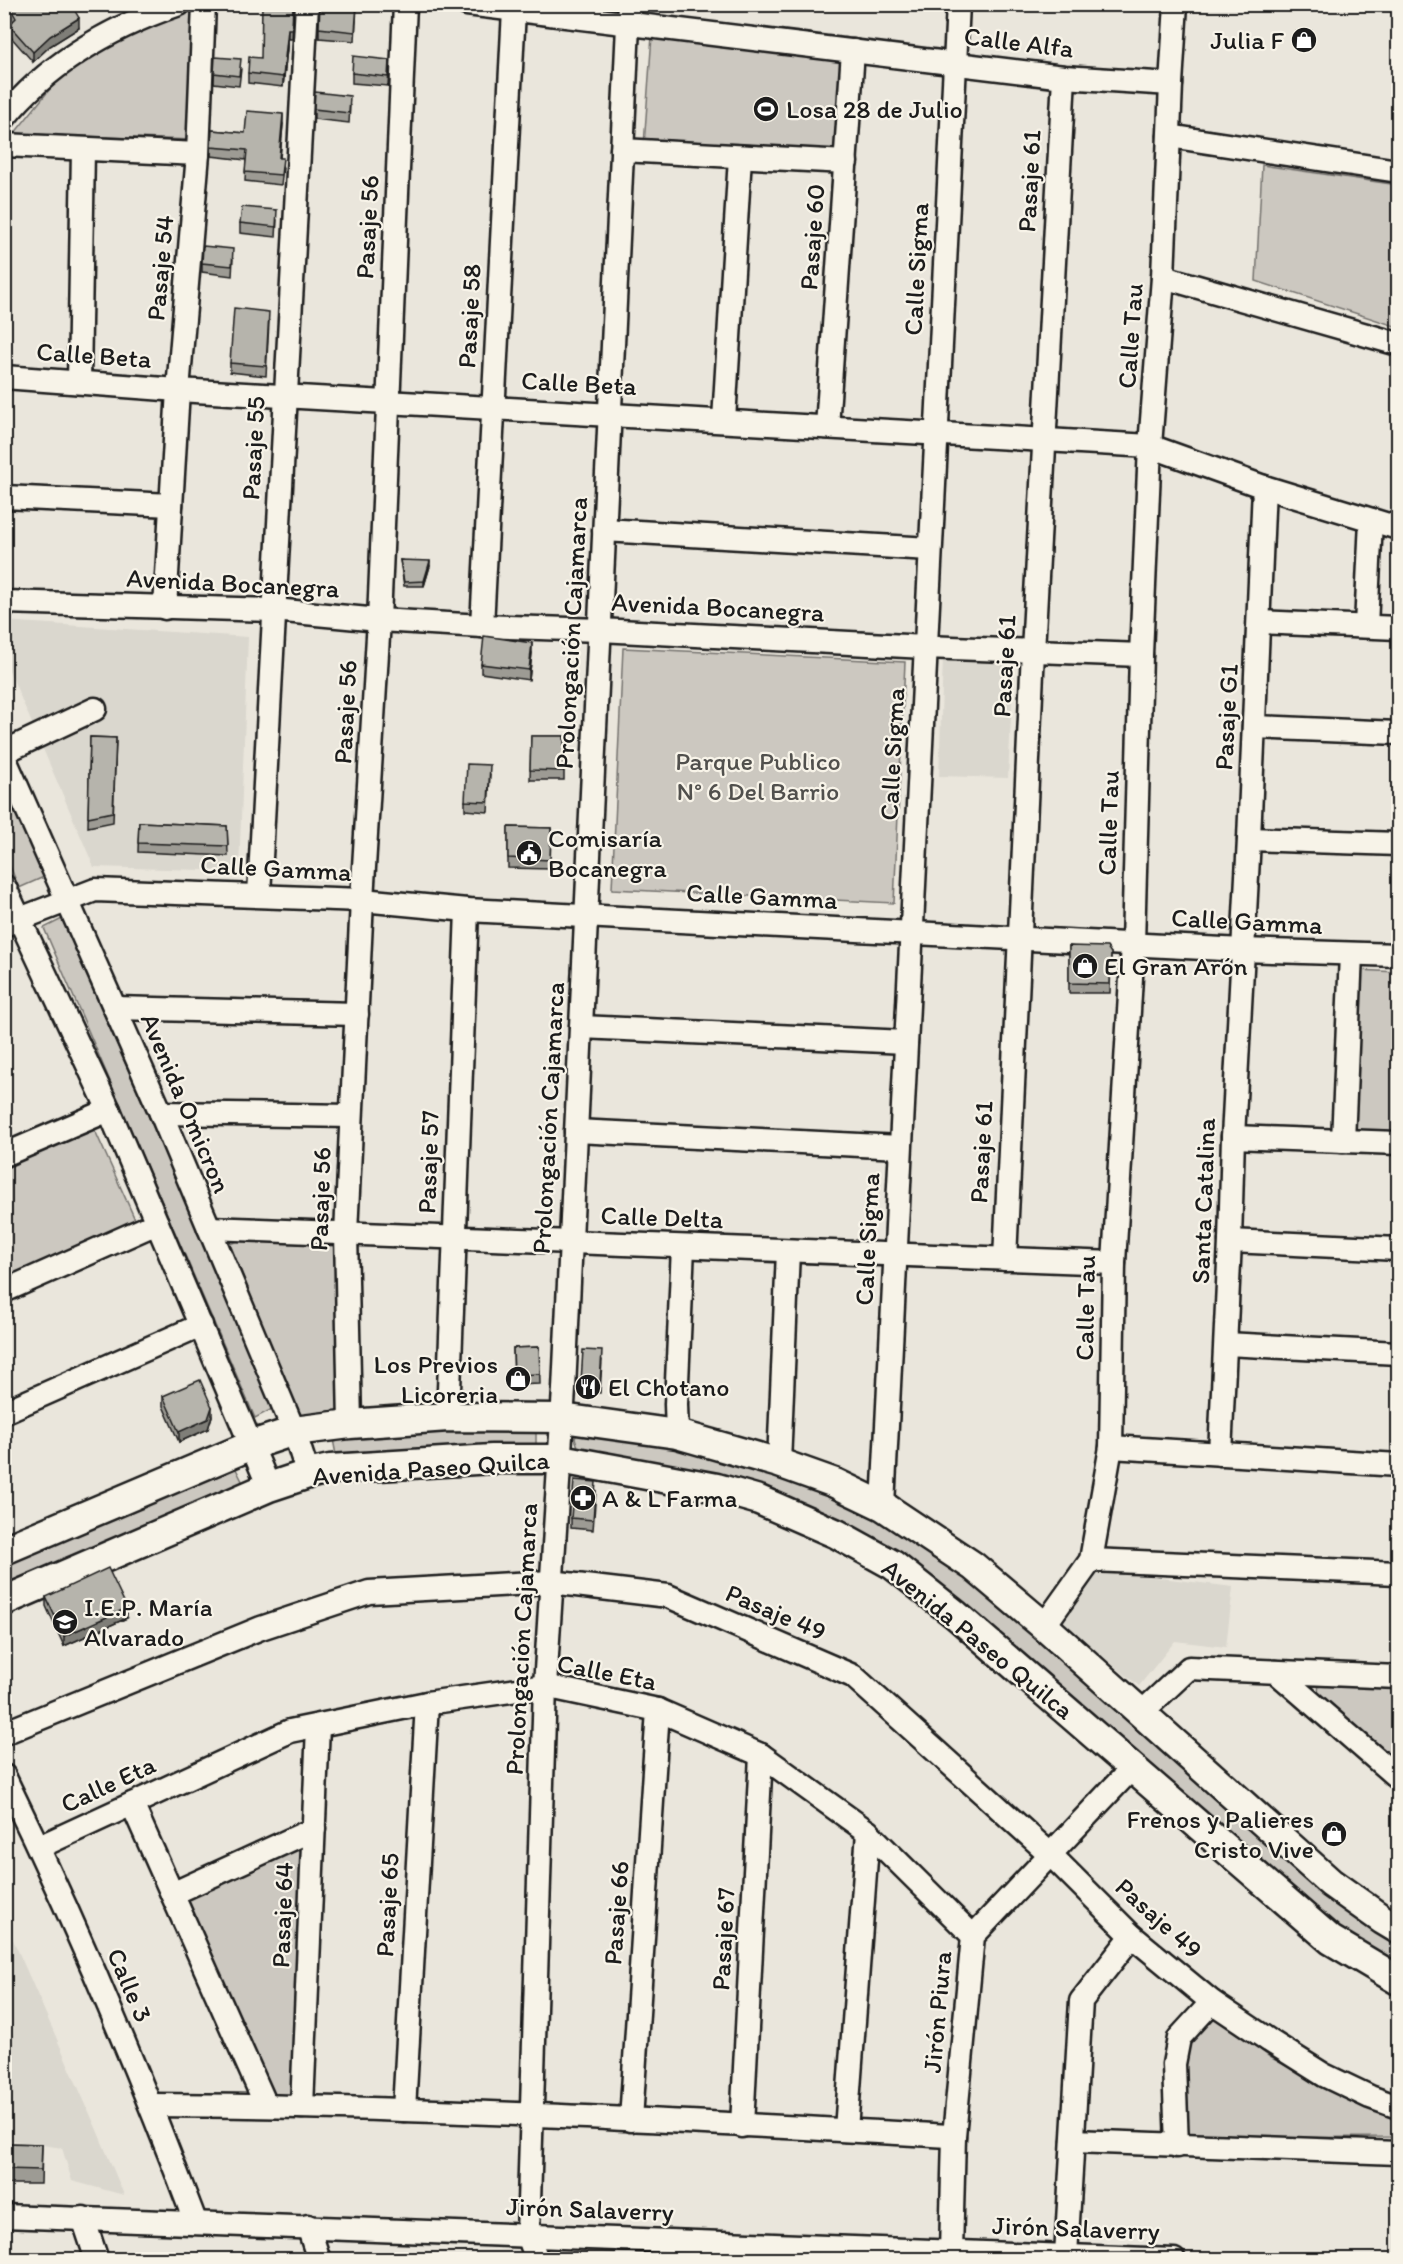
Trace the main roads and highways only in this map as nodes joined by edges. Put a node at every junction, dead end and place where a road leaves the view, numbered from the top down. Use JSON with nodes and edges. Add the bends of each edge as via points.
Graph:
{"nodes":[{"id":1,"x":4,"y":1550,"type":"edge"},
{"id":2,"x":4,"y":1601,"type":"edge"},
{"id":3,"x":1398,"y":1929,"type":"edge"},
{"id":4,"x":1398,"y":1980,"type":"edge"}],
"edges":[{"from":1,"to":3,"type":"main road","name":"Avenida Paseo Quilca","via":[[294,1431],[448,1417],[562,1418],[676,1434],[835,1483],[883,1506],[973,1566],[1331,1883]]},
{"from":2,"to":4,"type":"main road","name":"Avenida Paseo Quilca","via":[[269,1487],[330,1469],[560,1459],[717,1488],[759,1500],[837,1534],[893,1565],[1331,1940]]}]}
